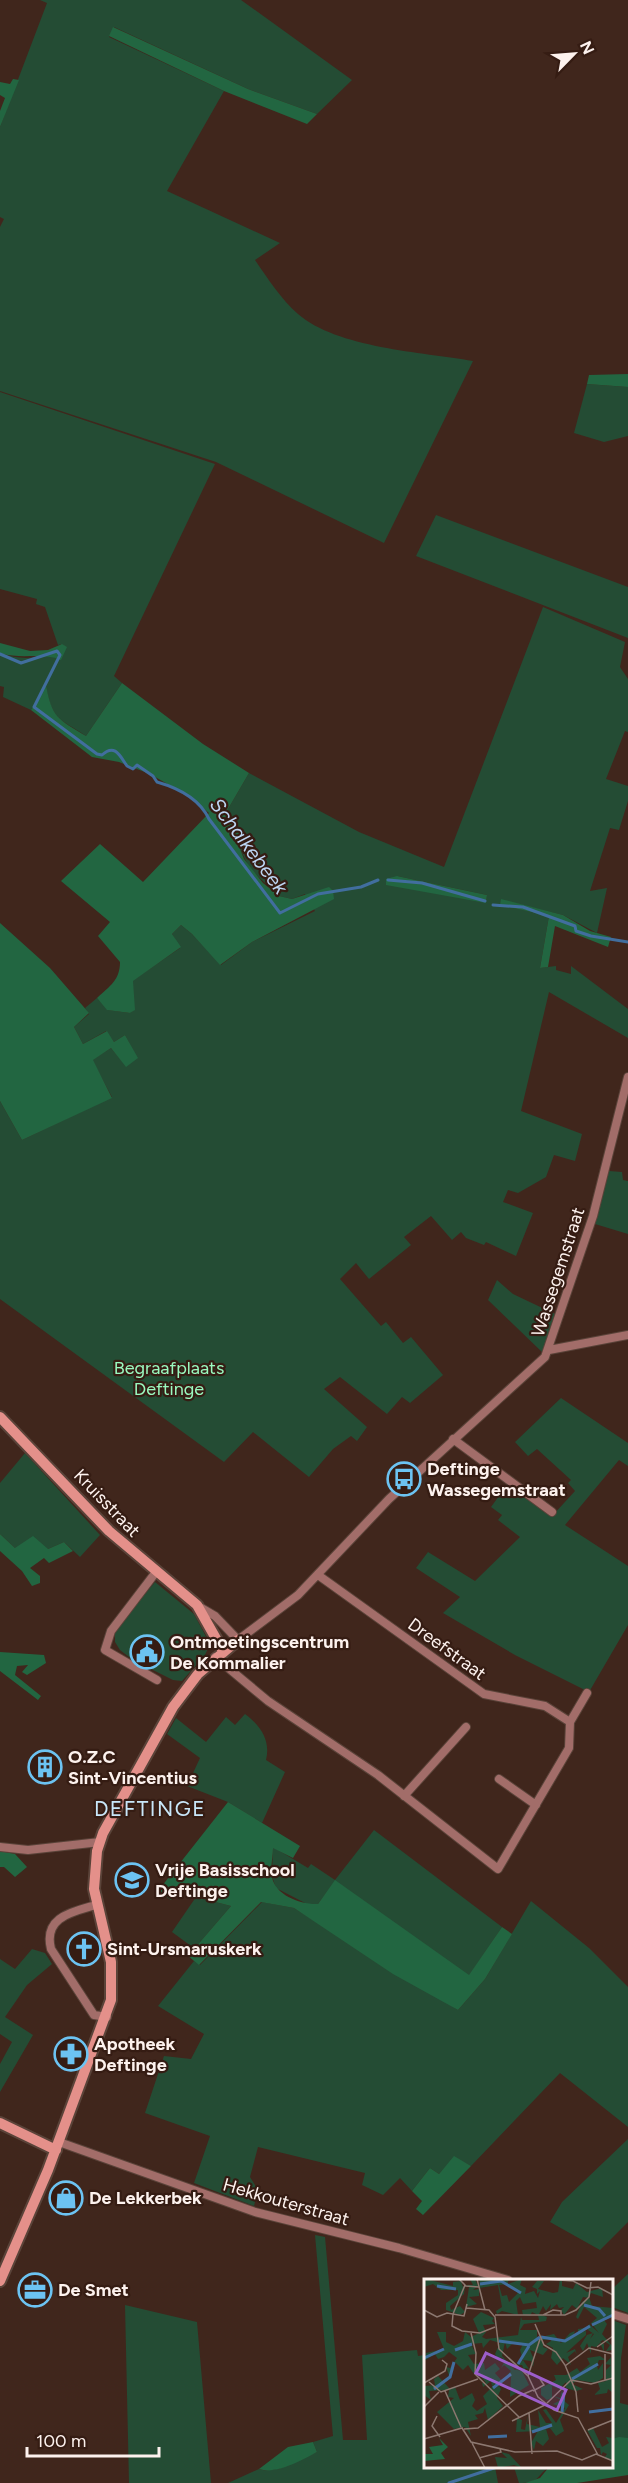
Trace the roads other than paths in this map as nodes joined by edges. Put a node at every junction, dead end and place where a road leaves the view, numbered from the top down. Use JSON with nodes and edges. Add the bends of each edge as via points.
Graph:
{"nodes":[{"id":1,"x":628,"y":1077,"type":"edge"},
{"id":2,"x":628,"y":1335,"type":"edge"},
{"id":3,"x":549,"y":1350,"type":"junction"},
{"id":4,"x":0,"y":1417,"type":"edge"},
{"id":5,"x":453,"y":1439,"type":"junction"},
{"id":6,"x":552,"y":1512,"type":"dead end"},
{"id":7,"x":156,"y":1572,"type":"junction"},
{"id":8,"x":318,"y":1575,"type":"junction"},
{"id":9,"x":197,"y":1605,"type":"junction"},
{"id":10,"x":238,"y":1640,"type":"junction"},
{"id":11,"x":219,"y":1654,"type":"junction"},
{"id":12,"x":157,"y":1680,"type":"dead end"},
{"id":13,"x":587,"y":1693,"type":"dead end"},
{"id":14,"x":570,"y":1722,"type":"junction"},
{"id":15,"x":466,"y":1727,"type":"dead end"},
{"id":16,"x":499,"y":1779,"type":"dead end"},
{"id":17,"x":404,"y":1796,"type":"junction"},
{"id":18,"x":536,"y":1805,"type":"junction"},
{"id":19,"x":99,"y":1842,"type":"junction"},
{"id":20,"x":0,"y":1847,"type":"edge"},
{"id":21,"x":96,"y":1905,"type":"junction"},
{"id":22,"x":107,"y":2017,"type":"junction"},
{"id":23,"x":0,"y":2123,"type":"edge"},
{"id":24,"x":58,"y":2146,"type":"junction"},
{"id":25,"x":505,"y":2279,"type":"edge"},
{"id":26,"x":0,"y":2282,"type":"edge"},
{"id":27,"x":613,"y":2314,"type":"edge"},
{"id":28,"x":628,"y":2319,"type":"edge"}],
"edges":[{"from":1,"to":3,"type":"street","name":"Wassegemstraat","via":[[593,1216]]},
{"from":2,"to":3,"type":"street"},
{"from":3,"to":5,"type":"street","name":"Wassegemstraat"},
{"from":4,"to":7,"type":"street","name":"Kruisstraat","via":[[109,1531]]},
{"from":5,"to":6,"type":"street"},
{"from":5,"to":8,"type":"street","name":"Wassegemstraat","via":[[360,1528]]},
{"from":7,"to":9,"type":"street","name":"Kruisstraat"},
{"from":7,"to":12,"type":"street","via":[[111,1631],[105,1650]]},
{"from":8,"to":10,"type":"street","name":"Wassegemstraat"},
{"from":8,"to":14,"type":"street","name":"Dreefstraat","via":[[484,1694],[545,1706]]},
{"from":9,"to":10,"type":"street","name":"Kruisstraat","via":[[215,1616]]},
{"from":9,"to":11,"type":"street","name":"Kruisstraat"},
{"from":10,"to":11,"type":"street"},
{"from":11,"to":17,"type":"street","via":[[268,1701]]},
{"from":11,"to":19,"type":"street","via":[[173,1707]]},
{"from":13,"to":14,"type":"street"},
{"from":14,"to":18,"type":"street","via":[[568,1748]]},
{"from":15,"to":17,"type":"street"},
{"from":16,"to":18,"type":"street"},
{"from":17,"to":18,"type":"street","via":[[498,1869]]},
{"from":19,"to":20,"type":"street","via":[[28,1850]]},
{"from":19,"to":21,"type":"street","via":[[94,1882]]},
{"from":21,"to":22,"type":"street","via":[[111,1962],[113,1991]]},
{"from":21,"to":22,"type":"street","via":[[60,1917],[51,1927],[49,1941],[84,2002],[94,2014]]},
{"from":22,"to":24,"type":"street"},
{"from":23,"to":24,"type":"street"},
{"from":24,"to":25,"type":"street","name":"Hekkouterstraat","via":[[255,2212]]},
{"from":24,"to":26,"type":"street"},
{"from":27,"to":28,"type":"street"}]}
